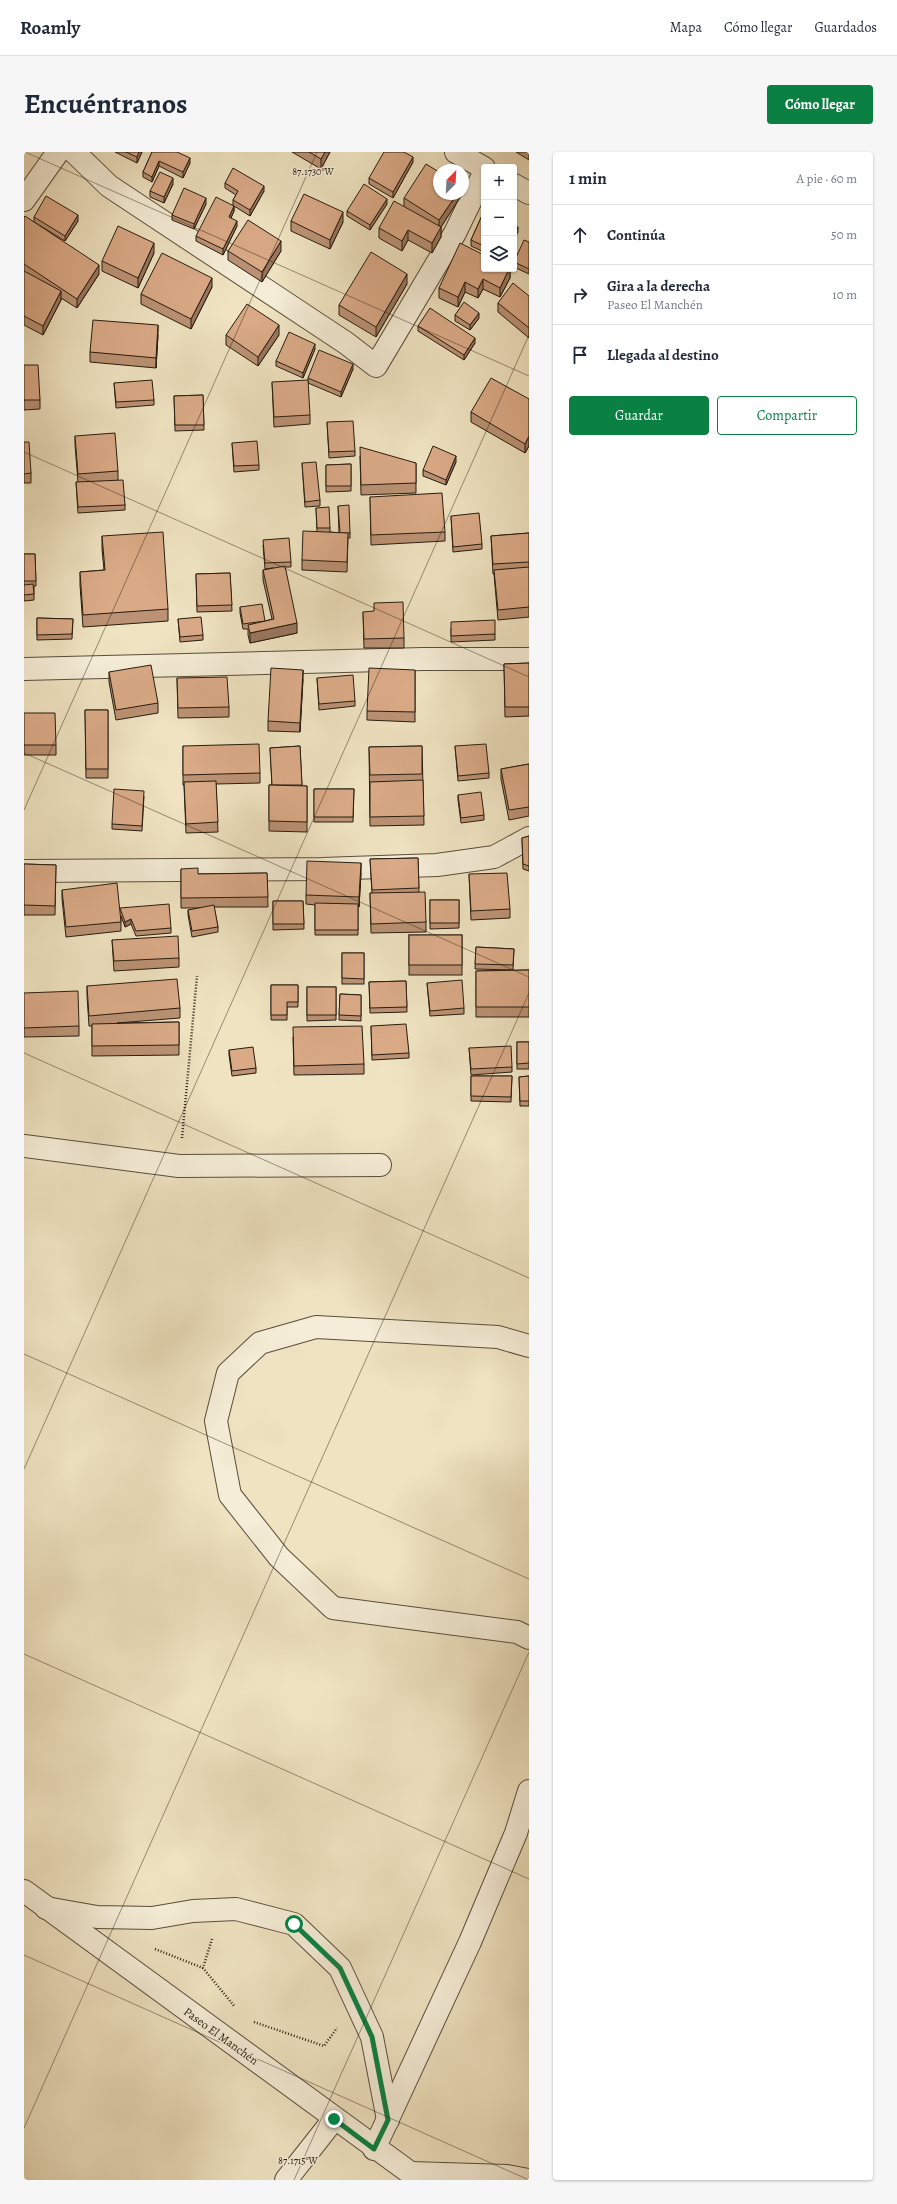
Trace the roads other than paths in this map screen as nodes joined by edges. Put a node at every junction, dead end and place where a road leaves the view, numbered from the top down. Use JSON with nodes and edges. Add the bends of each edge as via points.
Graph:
{"nodes":[{"id":1,"x":58,"y":152,"type":"edge"},
{"id":2,"x":74,"y":152,"type":"edge"},
{"id":3,"x":456,"y":152,"type":"edge"},
{"id":4,"x":481,"y":166,"type":"edge"},
{"id":5,"x":481,"y":179,"type":"edge"},
{"id":6,"x":517,"y":187,"type":"edge"},
{"id":7,"x":529,"y":193,"type":"edge"},
{"id":8,"x":24,"y":200,"type":"edge"},
{"id":9,"x":529,"y":659,"type":"edge"},
{"id":10,"x":24,"y":669,"type":"edge"},
{"id":11,"x":529,"y":838,"type":"edge"},
{"id":12,"x":24,"y":871,"type":"edge"},
{"id":13,"x":24,"y":1146,"type":"edge"},
{"id":14,"x":380,"y":1165,"type":"dead end"},
{"id":15,"x":529,"y":1346,"type":"edge"},
{"id":16,"x":529,"y":1638,"type":"edge"},
{"id":17,"x":529,"y":1791,"type":"edge"},
{"id":18,"x":24,"y":1891,"type":"edge"},
{"id":19,"x":46,"y":1908,"type":"junction"},
{"id":20,"x":334,"y":2119,"type":"junction"},
{"id":21,"x":388,"y":2120,"type":"junction"},
{"id":22,"x":374,"y":2149,"type":"junction"},
{"id":23,"x":415,"y":2177,"type":"edge"},
{"id":24,"x":286,"y":2180,"type":"edge"},
{"id":25,"x":528,"y":2180,"type":"edge"}],
"edges":[{"from":1,"to":8,"type":"street"},
{"from":2,"to":5,"type":"street","via":[[109,186],[346,343],[376,366],[455,233]]},
{"from":3,"to":4,"type":"street"},
{"from":6,"to":7,"type":"street"},
{"from":9,"to":10,"type":"street","via":[[423,659]]},
{"from":11,"to":12,"type":"street","via":[[494,857],[437,865],[322,869]]},
{"from":13,"to":14,"type":"street","via":[[179,1166]]},
{"from":15,"to":16,"type":"street","via":[[498,1337],[316,1327],[260,1343],[228,1373],[216,1421],[230,1495],[279,1557],[333,1608],[517,1632]]},
{"from":17,"to":21,"type":"street","via":[[516,1833],[470,1942]]},
{"from":18,"to":19,"type":"street","name":"Paseo El Manchén"},
{"from":19,"to":20,"type":"street","name":"Paseo El Manchén"},
{"from":19,"to":21,"type":"street","via":[[97,1917],[152,1918],[193,1911],[236,1909],[294,1924],[340,1968],[372,2037]]},
{"from":20,"to":22,"type":"street","name":"Paseo El Manchén"},
{"from":20,"to":24,"type":"street"},
{"from":21,"to":22,"type":"street"},
{"from":22,"to":23,"type":"street","name":"Paseo El Manchén"},
{"from":23,"to":25,"type":"street","via":[[507,2176]]}]}
